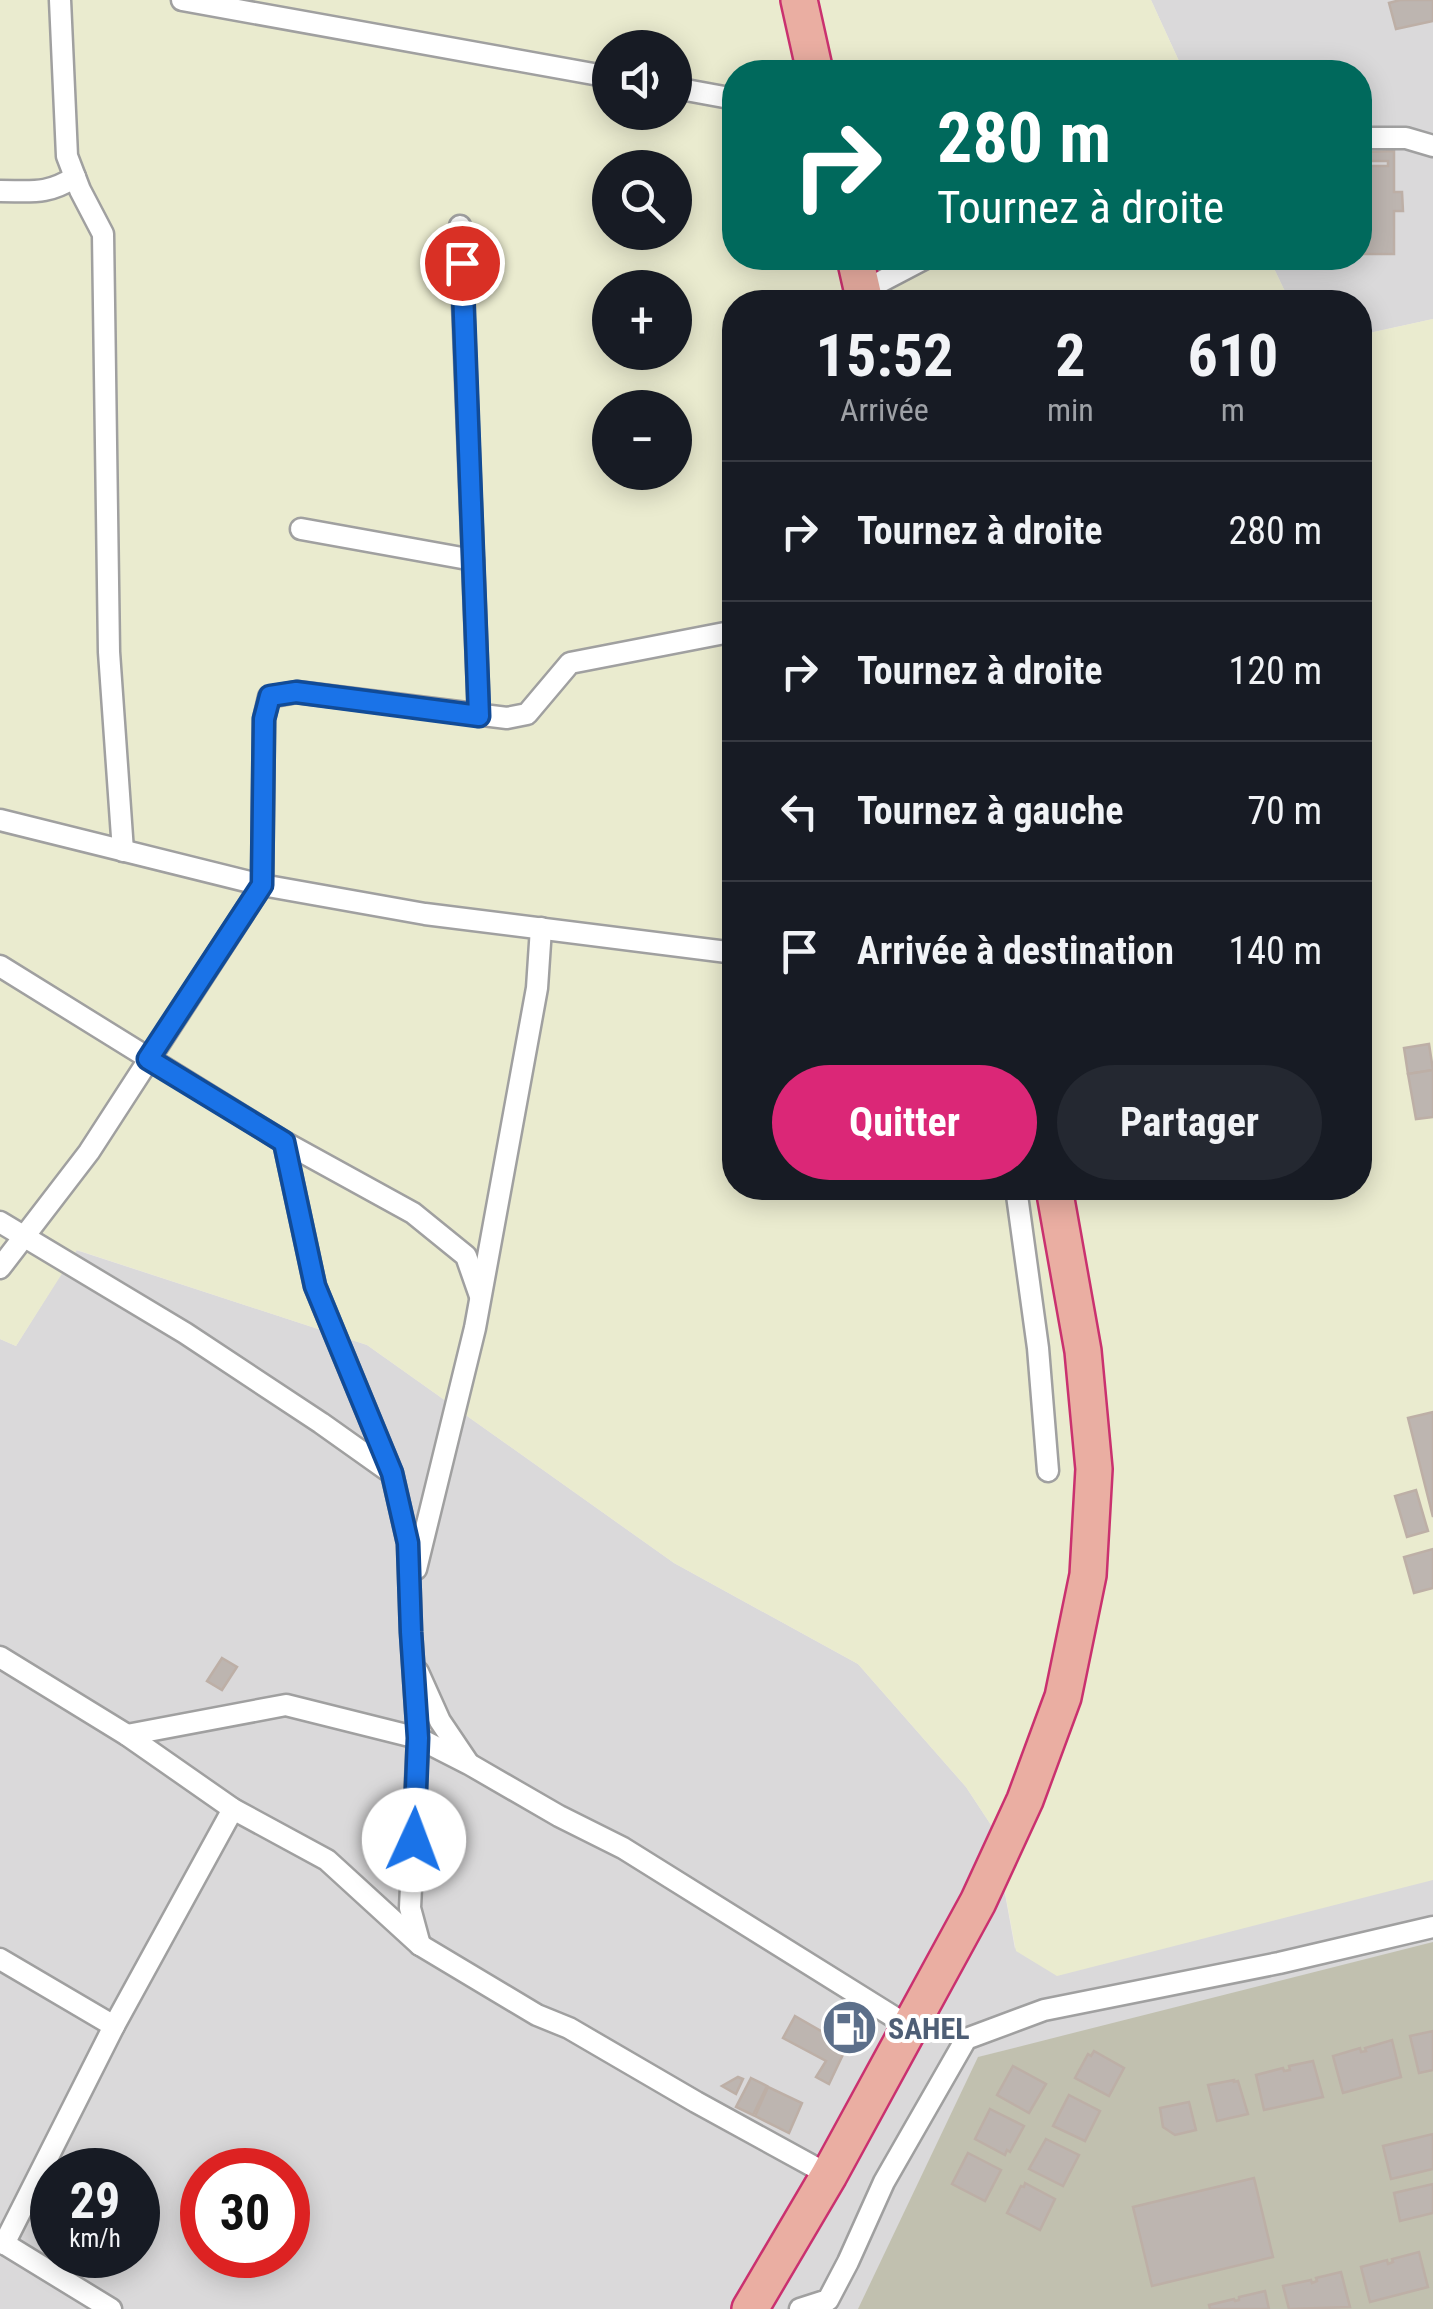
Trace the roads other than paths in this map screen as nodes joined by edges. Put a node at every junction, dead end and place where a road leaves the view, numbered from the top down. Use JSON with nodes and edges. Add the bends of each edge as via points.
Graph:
{"nodes":[{"id":1,"x":60,"y":0,"type":"edge"},
{"id":2,"x":182,"y":0,"type":"edge"},
{"id":3,"x":798,"y":0,"type":"edge"},
{"id":4,"x":811,"y":60,"type":"edge"},
{"id":5,"x":592,"y":74,"type":"edge"},
{"id":6,"x":692,"y":91,"type":"edge"},
{"id":7,"x":722,"y":97,"type":"edge"},
{"id":8,"x":1372,"y":138,"type":"edge"},
{"id":9,"x":1433,"y":146,"type":"edge"},
{"id":10,"x":74,"y":177,"type":"junction"},
{"id":11,"x":0,"y":191,"type":"edge"},
{"id":12,"x":460,"y":226,"type":"dead end"},
{"id":13,"x":896,"y":270,"type":"edge"},
{"id":14,"x":861,"y":284,"type":"edge"},
{"id":15,"x":301,"y":529,"type":"dead end"},
{"id":16,"x":473,"y":560,"type":"junction"},
{"id":17,"x":722,"y":633,"type":"edge"},
{"id":18,"x":479,"y":716,"type":"junction"},
{"id":19,"x":0,"y":820,"type":"edge"},
{"id":20,"x":123,"y":851,"type":"junction"},
{"id":21,"x":262,"y":885,"type":"junction"},
{"id":22,"x":540,"y":928,"type":"junction"},
{"id":23,"x":722,"y":951,"type":"edge"},
{"id":24,"x":0,"y":966,"type":"edge"},
{"id":25,"x":148,"y":1059,"type":"junction"},
{"id":26,"x":284,"y":1142,"type":"junction"},
{"id":27,"x":1018,"y":1200,"type":"edge"},
{"id":28,"x":1056,"y":1200,"type":"edge"},
{"id":29,"x":0,"y":1222,"type":"edge"},
{"id":30,"x":24,"y":1237,"type":"junction"},
{"id":31,"x":0,"y":1268,"type":"edge"},
{"id":32,"x":481,"y":1298,"type":"junction"},
{"id":33,"x":1048,"y":1470,"type":"dead end"},
{"id":34,"x":392,"y":1473,"type":"junction"},
{"id":35,"x":410,"y":1596,"type":"junction"},
{"id":36,"x":0,"y":1657,"type":"edge"},
{"id":37,"x":413,"y":1662,"type":"junction"},
{"id":38,"x":126,"y":1735,"type":"junction"},
{"id":39,"x":418,"y":1738,"type":"junction"},
{"id":40,"x":469,"y":1764,"type":"junction"},
{"id":41,"x":233,"y":1809,"type":"junction"},
{"id":42,"x":1433,"y":1926,"type":"edge"},
{"id":43,"x":420,"y":1945,"type":"junction"},
{"id":44,"x":0,"y":1959,"type":"edge"},
{"id":45,"x":114,"y":2026,"type":"junction"},
{"id":46,"x":910,"y":2026,"type":"junction"},
{"id":47,"x":828,"y":2175,"type":"junction"},
{"id":48,"x":2,"y":2242,"type":"edge"},
{"id":49,"x":111,"y":2309,"type":"edge"},
{"id":50,"x":750,"y":2309,"type":"edge"},
{"id":51,"x":800,"y":2309,"type":"edge"}],
"edges":[{"from":1,"to":10,"type":"street","via":[[66,156]]},
{"from":2,"to":5,"type":"street"},
{"from":3,"to":4,"type":"highway"},
{"from":6,"to":7,"type":"street"},
{"from":8,"to":9,"type":"street"},
{"from":10,"to":11,"type":"street","via":[[56,189]]},
{"from":10,"to":20,"type":"street","via":[[103,234],[109,652]]},
{"from":12,"to":16,"type":"street"},
{"from":13,"to":14,"type":"street"},
{"from":15,"to":16,"type":"street"},
{"from":16,"to":18,"type":"street"},
{"from":17,"to":18,"type":"street","via":[[570,663],[527,714]]},
{"from":18,"to":21,"type":"street","via":[[296,692],[270,696],[264,719]]},
{"from":19,"to":20,"type":"street"},
{"from":20,"to":21,"type":"street"},
{"from":21,"to":22,"type":"street"},
{"from":21,"to":25,"type":"street"},
{"from":22,"to":23,"type":"street"},
{"from":22,"to":32,"type":"street","via":[[537,988]]},
{"from":24,"to":25,"type":"street"},
{"from":25,"to":26,"type":"street"},
{"from":25,"to":30,"type":"street"},
{"from":26,"to":32,"type":"street","via":[[413,1213],[466,1256]]},
{"from":26,"to":34,"type":"street","via":[[315,1286]]},
{"from":27,"to":33,"type":"street"},
{"from":28,"to":46,"type":"highway","via":[[1083,1352],[1094,1469],[1088,1575],[1062,1697],[1025,1800]]},
{"from":29,"to":30,"type":"street"},
{"from":30,"to":31,"type":"street"},
{"from":30,"to":34,"type":"street","via":[[185,1333]]},
{"from":32,"to":35,"type":"street"},
{"from":34,"to":35,"type":"street","via":[[408,1543]]},
{"from":35,"to":37,"type":"street"},
{"from":36,"to":38,"type":"street"},
{"from":37,"to":39,"type":"street"},
{"from":37,"to":40,"type":"street"},
{"from":38,"to":39,"type":"street","via":[[286,1706]]},
{"from":38,"to":41,"type":"street"},
{"from":39,"to":40,"type":"street"},
{"from":39,"to":43,"type":"street","via":[[410,1908]]},
{"from":40,"to":46,"type":"street","via":[[623,1848]]},
{"from":41,"to":43,"type":"street","via":[[327,1860]]},
{"from":41,"to":45,"type":"street"},
{"from":42,"to":51,"type":"street","via":[[1044,2010],[966,2039],[884,2182],[828,2300]]},
{"from":43,"to":47,"type":"street"},
{"from":44,"to":45,"type":"street"},
{"from":45,"to":48,"type":"street"},
{"from":46,"to":47,"type":"highway"},
{"from":47,"to":50,"type":"highway"},
{"from":48,"to":49,"type":"street"}]}
